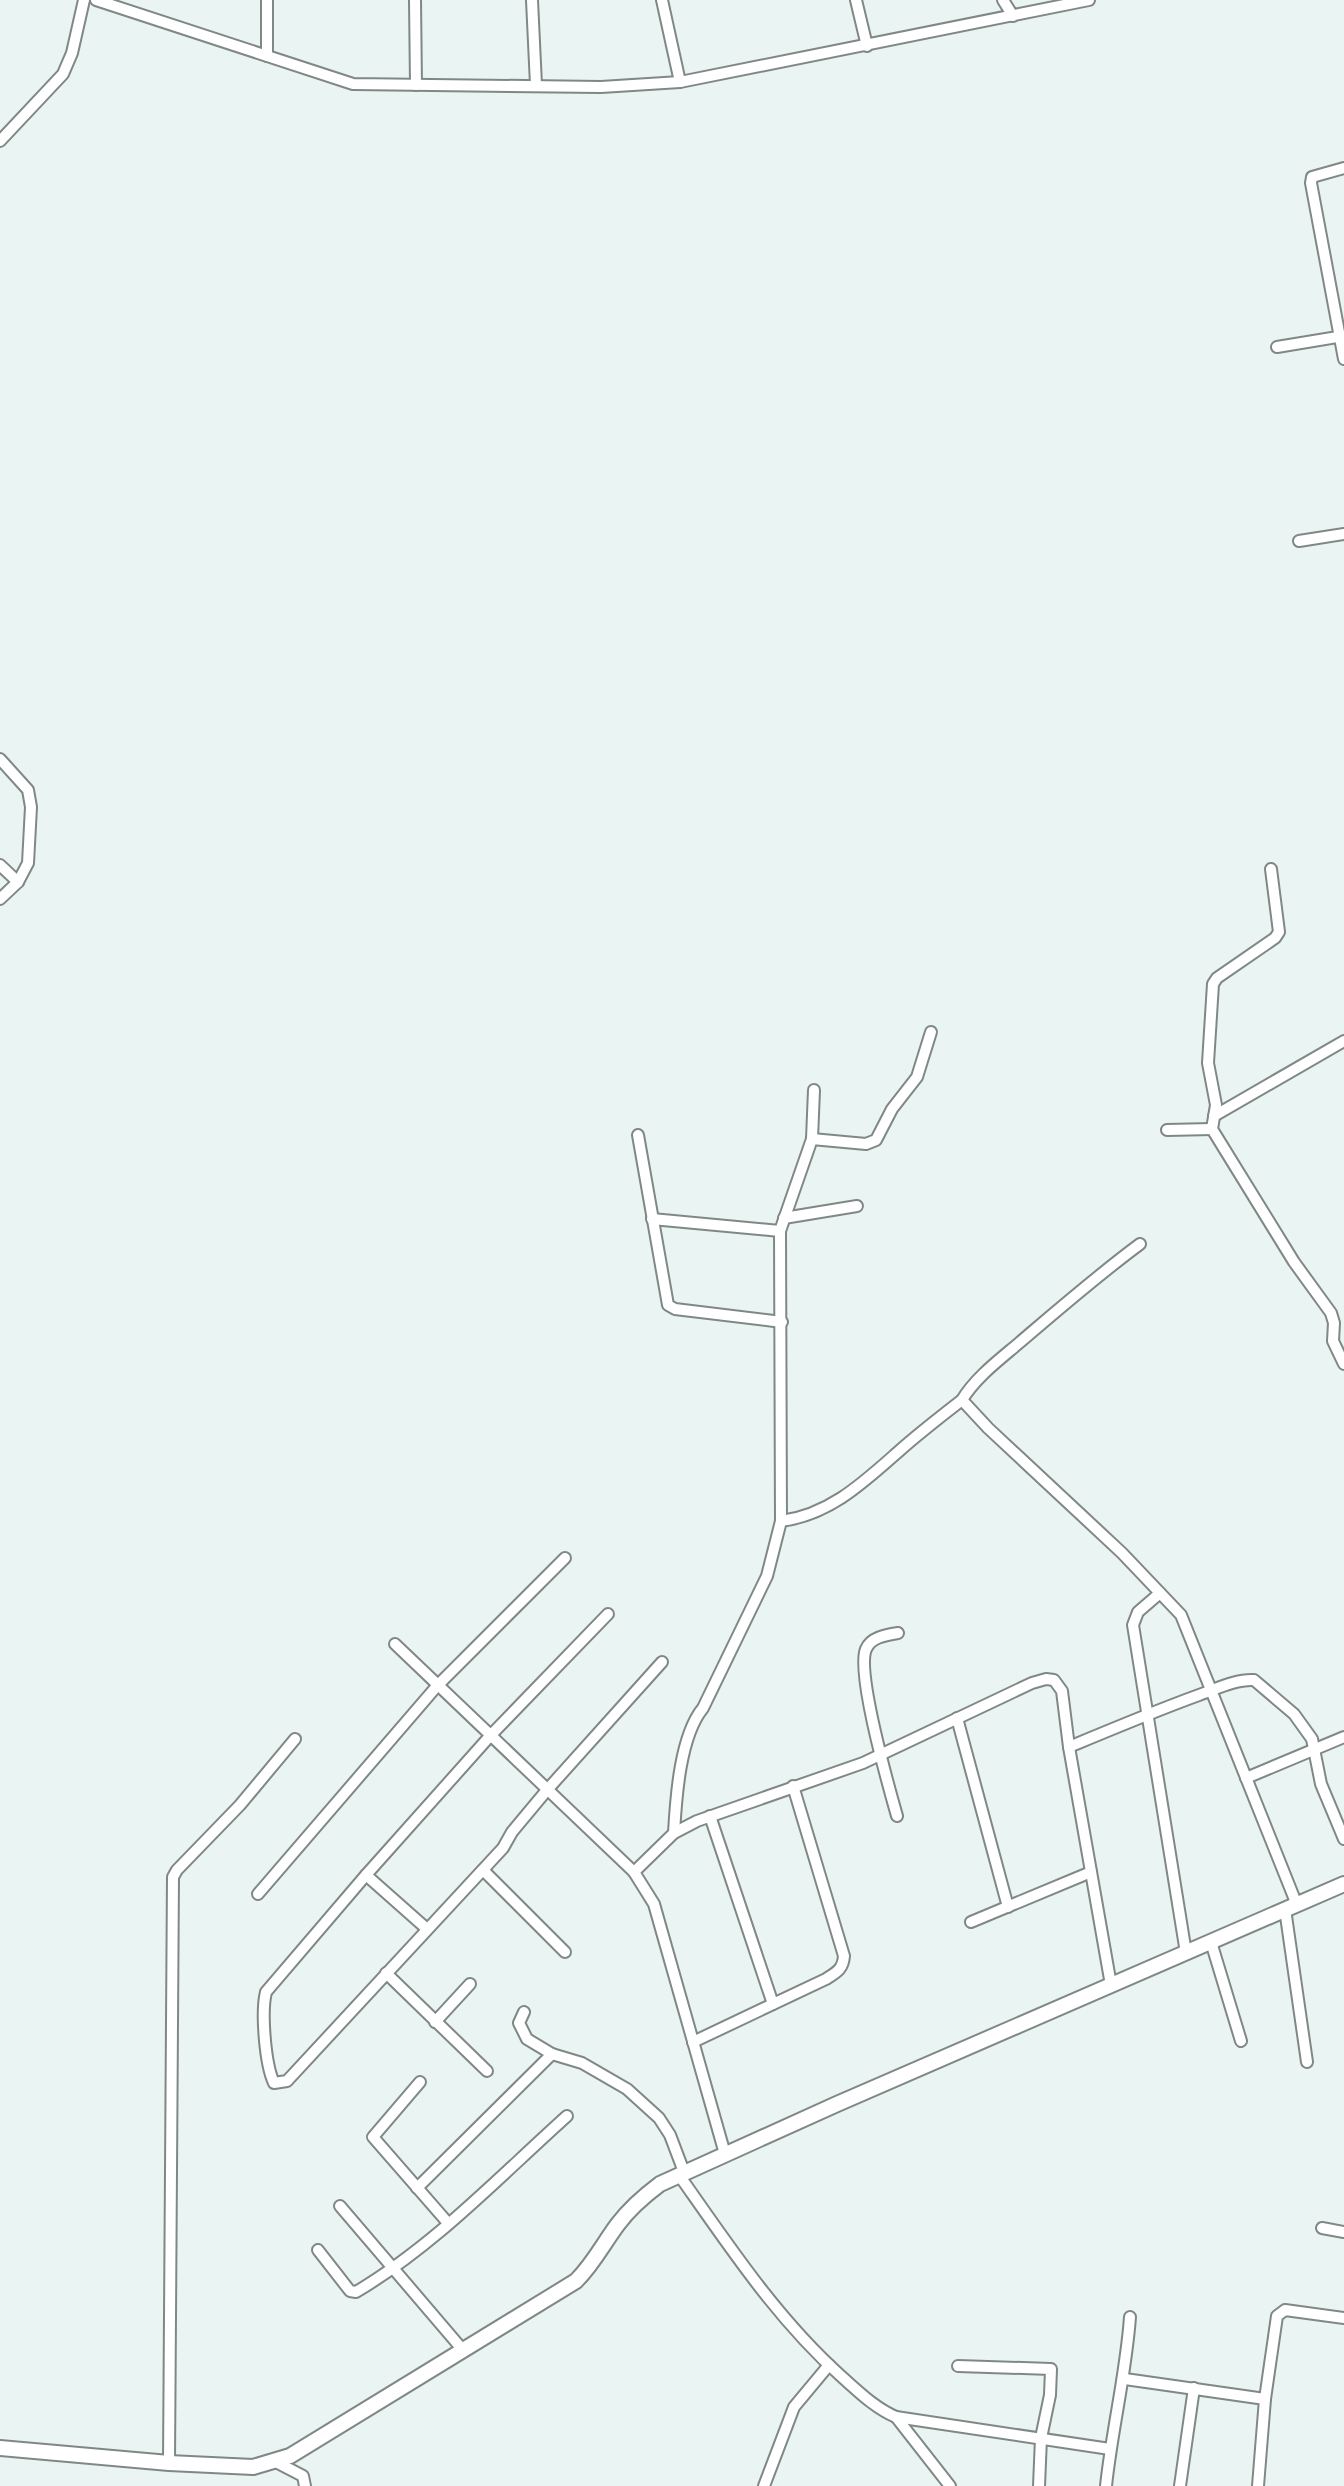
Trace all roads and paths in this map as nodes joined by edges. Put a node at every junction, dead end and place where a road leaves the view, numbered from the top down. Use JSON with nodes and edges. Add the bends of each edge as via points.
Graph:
{"nodes":[{"id":1,"x":84,"y":0,"type":"edge"},
{"id":2,"x":96,"y":0,"type":"edge"},
{"id":3,"x":267,"y":0,"type":"edge"},
{"id":4,"x":415,"y":0,"type":"edge"},
{"id":5,"x":532,"y":0,"type":"edge"},
{"id":6,"x":662,"y":0,"type":"edge"},
{"id":7,"x":856,"y":0,"type":"edge"},
{"id":8,"x":1003,"y":0,"type":"edge"},
{"id":9,"x":1089,"y":0,"type":"edge"},
{"id":10,"x":1013,"y":16,"type":"junction"},
{"id":11,"x":867,"y":46,"type":"junction"},
{"id":12,"x":267,"y":56,"type":"junction"},
{"id":13,"x":680,"y":82,"type":"junction"},
{"id":14,"x":416,"y":85,"type":"junction"},
{"id":15,"x":536,"y":85,"type":"junction"},
{"id":16,"x":4,"y":132,"type":"edge"},
{"id":17,"x":0,"y":141,"type":"edge"},
{"id":18,"x":1344,"y":168,"type":"edge"},
{"id":19,"x":1342,"y":336,"type":"edge"},
{"id":20,"x":1277,"y":347,"type":"dead end"},
{"id":21,"x":1344,"y":359,"type":"edge"},
{"id":22,"x":1344,"y":534,"type":"edge"},
{"id":23,"x":1299,"y":541,"type":"dead end"},
{"id":24,"x":0,"y":759,"type":"edge"},
{"id":25,"x":0,"y":865,"type":"edge"},
{"id":26,"x":1271,"y":869,"type":"dead end"},
{"id":27,"x":18,"y":882,"type":"junction"},
{"id":28,"x":0,"y":899,"type":"edge"},
{"id":29,"x":931,"y":1032,"type":"dead end"},
{"id":30,"x":1344,"y":1041,"type":"edge"},
{"id":31,"x":814,"y":1090,"type":"dead end"},
{"id":32,"x":1214,"y":1116,"type":"junction"},
{"id":33,"x":1212,"y":1129,"type":"junction"},
{"id":34,"x":1167,"y":1130,"type":"dead end"},
{"id":35,"x":638,"y":1135,"type":"dead end"},
{"id":36,"x":812,"y":1139,"type":"junction"},
{"id":37,"x":857,"y":1206,"type":"dead end"},
{"id":38,"x":784,"y":1218,"type":"junction"},
{"id":39,"x":652,"y":1219,"type":"junction"},
{"id":40,"x":780,"y":1231,"type":"junction"},
{"id":41,"x":1140,"y":1244,"type":"dead end"},
{"id":42,"x":782,"y":1322,"type":"junction"},
{"id":43,"x":1344,"y":1364,"type":"edge"},
{"id":44,"x":962,"y":1400,"type":"junction"},
{"id":45,"x":781,"y":1521,"type":"junction"},
{"id":46,"x":565,"y":1558,"type":"dead end"},
{"id":47,"x":1160,"y":1593,"type":"junction"},
{"id":48,"x":608,"y":1614,"type":"dead end"},
{"id":49,"x":898,"y":1633,"type":"dead end"},
{"id":50,"x":395,"y":1644,"type":"dead end"},
{"id":51,"x":662,"y":1662,"type":"dead end"},
{"id":52,"x":437,"y":1686,"type":"junction"},
{"id":53,"x":1211,"y":1691,"type":"junction"},
{"id":54,"x":1149,"y":1713,"type":"junction"},
{"id":55,"x":957,"y":1718,"type":"junction"},
{"id":56,"x":490,"y":1736,"type":"junction"},
{"id":57,"x":1344,"y":1737,"type":"edge"},
{"id":58,"x":295,"y":1739,"type":"dead end"},
{"id":59,"x":1069,"y":1747,"type":"junction"},
{"id":60,"x":1313,"y":1751,"type":"junction"},
{"id":61,"x":880,"y":1753,"type":"junction"},
{"id":62,"x":1246,"y":1778,"type":"junction"},
{"id":63,"x":793,"y":1786,"type":"junction"},
{"id":64,"x":547,"y":1790,"type":"junction"},
{"id":65,"x":710,"y":1816,"type":"junction"},
{"id":66,"x":897,"y":1816,"type":"dead end"},
{"id":67,"x":674,"y":1833,"type":"junction"},
{"id":68,"x":1344,"y":1839,"type":"edge"},
{"id":69,"x":483,"y":1870,"type":"junction"},
{"id":70,"x":634,"y":1872,"type":"junction"},
{"id":71,"x":1091,"y":1872,"type":"junction"},
{"id":72,"x":366,"y":1875,"type":"junction"},
{"id":73,"x":1344,"y":1884,"type":"edge"},
{"id":74,"x":258,"y":1894,"type":"dead end"},
{"id":75,"x":1008,"y":1907,"type":"junction"},
{"id":76,"x":1291,"y":1907,"type":"junction"},
{"id":77,"x":971,"y":1922,"type":"dead end"},
{"id":78,"x":427,"y":1929,"type":"junction"},
{"id":79,"x":1211,"y":1942,"type":"junction"},
{"id":80,"x":565,"y":1952,"type":"dead end"},
{"id":81,"x":1186,"y":1953,"type":"junction"},
{"id":82,"x":386,"y":1973,"type":"junction"},
{"id":83,"x":470,"y":1984,"type":"dead end"},
{"id":84,"x":1111,"y":1985,"type":"junction"},
{"id":85,"x":773,"y":2004,"type":"junction"},
{"id":86,"x":524,"y":2012,"type":"dead end"},
{"id":87,"x":435,"y":2022,"type":"junction"},
{"id":88,"x":1241,"y":2041,"type":"dead end"},
{"id":89,"x":693,"y":2042,"type":"junction"},
{"id":90,"x":552,"y":2054,"type":"junction"},
{"id":91,"x":1307,"y":2062,"type":"dead end"},
{"id":92,"x":487,"y":2071,"type":"dead end"},
{"id":93,"x":420,"y":2082,"type":"dead end"},
{"id":94,"x":567,"y":2116,"type":"dead end"},
{"id":95,"x":725,"y":2154,"type":"junction"},
{"id":96,"x":682,"y":2174,"type":"junction"},
{"id":97,"x":417,"y":2188,"type":"junction"},
{"id":98,"x":340,"y":2206,"type":"dead end"},
{"id":99,"x":448,"y":2223,"type":"junction"},
{"id":100,"x":1322,"y":2228,"type":"dead end"},
{"id":101,"x":1344,"y":2232,"type":"edge"},
{"id":102,"x":318,"y":2250,"type":"dead end"},
{"id":103,"x":394,"y":2269,"type":"junction"},
{"id":104,"x":1130,"y":2317,"type":"dead end"},
{"id":105,"x":1344,"y":2318,"type":"edge"},
{"id":106,"x":462,"y":2349,"type":"junction"},
{"id":107,"x":829,"y":2365,"type":"junction"},
{"id":108,"x":958,"y":2366,"type":"dead end"},
{"id":109,"x":1125,"y":2379,"type":"junction"},
{"id":110,"x":1194,"y":2388,"type":"junction"},
{"id":111,"x":1265,"y":2399,"type":"junction"},
{"id":112,"x":896,"y":2417,"type":"junction"},
{"id":113,"x":1041,"y":2438,"type":"junction"},
{"id":114,"x":0,"y":2448,"type":"edge"},
{"id":115,"x":1110,"y":2449,"type":"junction"},
{"id":116,"x":276,"y":2462,"type":"junction"},
{"id":117,"x":169,"y":2463,"type":"junction"},
{"id":118,"x":305,"y":2486,"type":"edge"},
{"id":119,"x":764,"y":2486,"type":"edge"},
{"id":120,"x":950,"y":2486,"type":"edge"},
{"id":121,"x":1039,"y":2486,"type":"edge"},
{"id":122,"x":1106,"y":2486,"type":"edge"},
{"id":123,"x":1180,"y":2486,"type":"edge"},
{"id":124,"x":1258,"y":2486,"type":"edge"}],
"edges":[{"from":1,"to":16,"type":"street","via":[[63,74]]},
{"from":2,"to":12,"type":"street"},
{"from":3,"to":12,"type":"street"},
{"from":4,"to":14,"type":"street"},
{"from":5,"to":15,"type":"street"},
{"from":6,"to":13,"type":"street"},
{"from":7,"to":11,"type":"street"},
{"from":8,"to":10,"type":"street"},
{"from":9,"to":10,"type":"street"},
{"from":10,"to":11,"type":"street"},
{"from":11,"to":13,"type":"street"},
{"from":12,"to":14,"type":"street","via":[[353,84]]},
{"from":13,"to":15,"type":"street"},
{"from":14,"to":15,"type":"street"},
{"from":16,"to":17,"type":"street"},
{"from":18,"to":19,"type":"street","via":[[1317,174],[1311,183]]},
{"from":19,"to":20,"type":"street"},
{"from":19,"to":21,"type":"street"},
{"from":22,"to":23,"type":"street"},
{"from":24,"to":27,"type":"street","via":[[28,790],[31,807],[28,863]]},
{"from":25,"to":27,"type":"street"},
{"from":26,"to":32,"type":"street","via":[[1279,932],[1217,978],[1211,991],[1208,1063]]},
{"from":27,"to":28,"type":"street"},
{"from":29,"to":36,"type":"street","via":[[917,1077],[876,1140],[866,1144]]},
{"from":30,"to":32,"type":"street"},
{"from":31,"to":36,"type":"street"},
{"from":32,"to":33,"type":"street"},
{"from":33,"to":34,"type":"street"},
{"from":33,"to":43,"type":"street","via":[[1331,1313],[1333,1341]]},
{"from":35,"to":39,"type":"street"},
{"from":36,"to":38,"type":"street"},
{"from":37,"to":38,"type":"street"},
{"from":38,"to":40,"type":"street"},
{"from":39,"to":40,"type":"street"},
{"from":39,"to":42,"type":"street","via":[[668,1305]]},
{"from":40,"to":42,"type":"street"},
{"from":41,"to":44,"type":"street","via":[[968,1388]]},
{"from":42,"to":45,"type":"street"},
{"from":44,"to":45,"type":"street","via":[[842,1499]]},
{"from":44,"to":47,"type":"street"},
{"from":45,"to":67,"type":"street","via":[[767,1576],[693,1720]]},
{"from":46,"to":52,"type":"street"},
{"from":47,"to":53,"type":"street","via":[[1181,1615]]},
{"from":47,"to":54,"type":"street","via":[[1138,1612],[1133,1625]]},
{"from":48,"to":56,"type":"street"},
{"from":49,"to":61,"type":"street","via":[[880,1636],[865,1653],[865,1680]]},
{"from":50,"to":52,"type":"street"},
{"from":51,"to":64,"type":"street"},
{"from":52,"to":56,"type":"street"},
{"from":52,"to":74,"type":"street"},
{"from":53,"to":54,"type":"street"},
{"from":53,"to":60,"type":"street","via":[[1254,1680],[1294,1714],[1312,1739]]},
{"from":53,"to":62,"type":"street"},
{"from":54,"to":59,"type":"street"},
{"from":54,"to":81,"type":"street"},
{"from":55,"to":59,"type":"street","via":[[1032,1683],[1054,1680],[1062,1691]]},
{"from":55,"to":61,"type":"street"},
{"from":55,"to":75,"type":"street"},
{"from":56,"to":64,"type":"street"},
{"from":56,"to":72,"type":"street"},
{"from":57,"to":60,"type":"street"},
{"from":58,"to":117,"type":"street","via":[[173,1877]]},
{"from":59,"to":71,"type":"street"},
{"from":60,"to":62,"type":"street"},
{"from":60,"to":68,"type":"street"},
{"from":61,"to":63,"type":"street"},
{"from":61,"to":66,"type":"street"},
{"from":62,"to":76,"type":"street"},
{"from":63,"to":65,"type":"street"},
{"from":63,"to":85,"type":"street","via":[[844,1956],[843,1965],[826,1979]]},
{"from":64,"to":69,"type":"street"},
{"from":64,"to":70,"type":"street"},
{"from":65,"to":67,"type":"street"},
{"from":65,"to":85,"type":"street"},
{"from":67,"to":70,"type":"street"},
{"from":69,"to":78,"type":"street"},
{"from":69,"to":80,"type":"street"},
{"from":70,"to":89,"type":"street","via":[[654,1904]]},
{"from":71,"to":75,"type":"street"},
{"from":71,"to":84,"type":"street"},
{"from":72,"to":78,"type":"street"},
{"from":72,"to":82,"type":"street","via":[[266,1992],[274,2083],[287,2081]]},
{"from":73,"to":76,"type":"street"},
{"from":75,"to":77,"type":"street"},
{"from":76,"to":79,"type":"street"},
{"from":76,"to":91,"type":"street"},
{"from":78,"to":82,"type":"street"},
{"from":79,"to":81,"type":"street"},
{"from":79,"to":88,"type":"street"},
{"from":81,"to":84,"type":"street"},
{"from":82,"to":87,"type":"street"},
{"from":83,"to":87,"type":"street"},
{"from":84,"to":95,"type":"street"},
{"from":85,"to":89,"type":"street"},
{"from":86,"to":90,"type":"street","via":[[521,2031]]},
{"from":87,"to":92,"type":"street"},
{"from":89,"to":95,"type":"street"},
{"from":90,"to":96,"type":"street","via":[[582,2063],[627,2089],[659,2118]]},
{"from":90,"to":97,"type":"street"},
{"from":93,"to":97,"type":"street","via":[[373,2137]]},
{"from":94,"to":99,"type":"street"},
{"from":95,"to":96,"type":"street"},
{"from":96,"to":106,"type":"street","via":[[635,2204],[576,2281]]},
{"from":96,"to":107,"type":"street","via":[[748,2273]]},
{"from":97,"to":99,"type":"street"},
{"from":98,"to":103,"type":"street"},
{"from":99,"to":103,"type":"street"},
{"from":100,"to":101,"type":"street"},
{"from":102,"to":103,"type":"street","via":[[353,2293]]},
{"from":103,"to":106,"type":"street"},
{"from":104,"to":109,"type":"street"},
{"from":105,"to":111,"type":"street","via":[[1280,2312]]},
{"from":106,"to":116,"type":"street"},
{"from":107,"to":112,"type":"street"},
{"from":107,"to":119,"type":"street","via":[[794,2407]]},
{"from":108,"to":113,"type":"street","via":[[1051,2369]]},
{"from":109,"to":110,"type":"street"},
{"from":109,"to":115,"type":"street"},
{"from":110,"to":111,"type":"street"},
{"from":110,"to":123,"type":"street"},
{"from":111,"to":124,"type":"street"},
{"from":112,"to":113,"type":"street"},
{"from":112,"to":120,"type":"street"},
{"from":113,"to":115,"type":"street"},
{"from":113,"to":121,"type":"street"},
{"from":114,"to":117,"type":"street"},
{"from":115,"to":122,"type":"street"},
{"from":116,"to":117,"type":"street","via":[[253,2467]]},
{"from":116,"to":118,"type":"street","via":[[303,2476]]}]}
